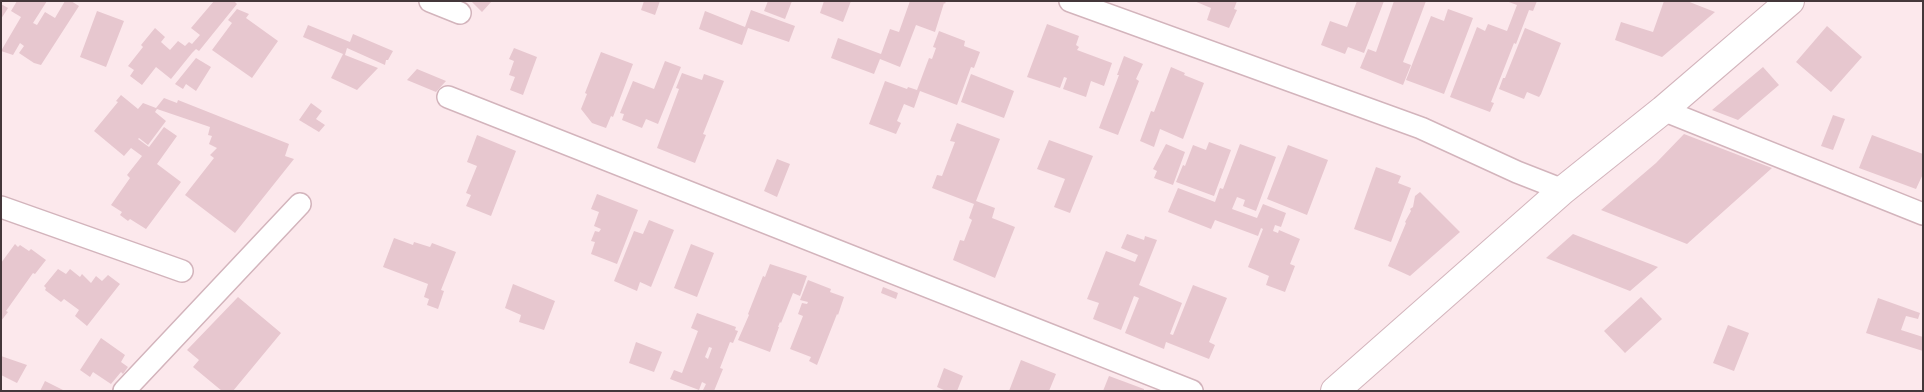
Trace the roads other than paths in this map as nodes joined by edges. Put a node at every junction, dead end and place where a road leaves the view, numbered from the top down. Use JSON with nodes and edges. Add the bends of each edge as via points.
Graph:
{"nodes":[{"id":1,"x":430,"y":1,"type":"edge"},
{"id":2,"x":1070,"y":1,"type":"edge"},
{"id":3,"x":1790,"y":1,"type":"edge"},
{"id":4,"x":460,"y":13,"type":"dead end"},
{"id":5,"x":448,"y":97,"type":"dead end"},
{"id":6,"x":1663,"y":110,"type":"junction"},
{"id":7,"x":1564,"y":190,"type":"junction"},
{"id":8,"x":300,"y":204,"type":"dead end"},
{"id":9,"x":1,"y":207,"type":"edge"},
{"id":10,"x":1923,"y":214,"type":"edge"},
{"id":11,"x":182,"y":271,"type":"dead end"},
{"id":12,"x":124,"y":391,"type":"edge"},
{"id":13,"x":1192,"y":391,"type":"edge"},
{"id":14,"x":1335,"y":391,"type":"edge"}],
"edges":[{"from":1,"to":4,"type":"street"},
{"from":2,"to":7,"type":"street","via":[[1421,128]]},
{"from":3,"to":6,"type":"street"},
{"from":5,"to":13,"type":"street"},
{"from":6,"to":7,"type":"street"},
{"from":6,"to":10,"type":"street"},
{"from":7,"to":14,"type":"street"},
{"from":8,"to":12,"type":"street"},
{"from":9,"to":11,"type":"street"}]}
